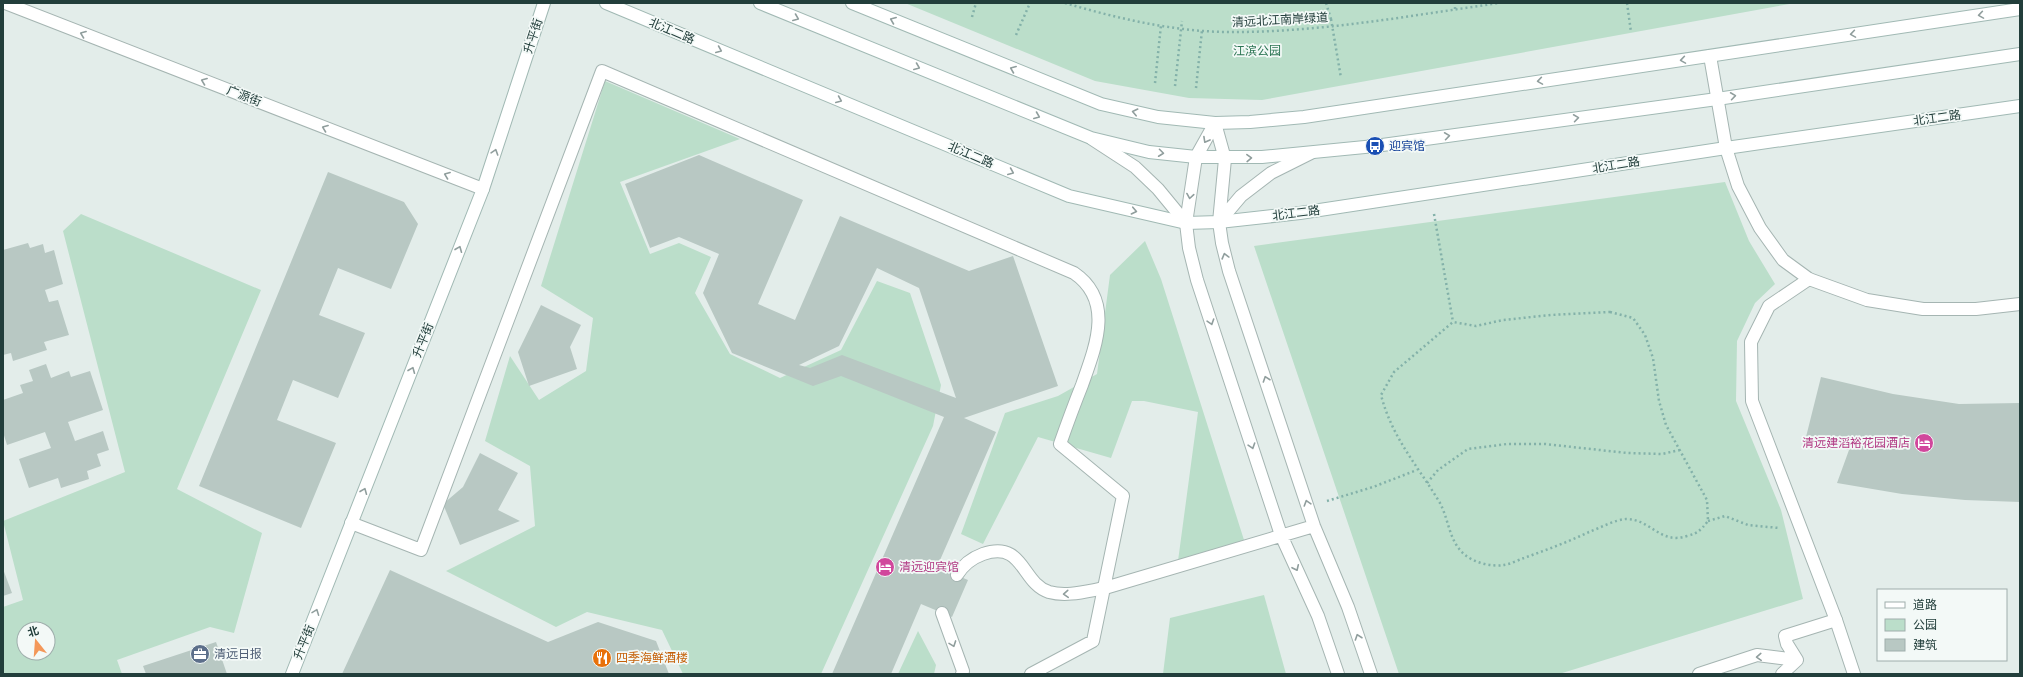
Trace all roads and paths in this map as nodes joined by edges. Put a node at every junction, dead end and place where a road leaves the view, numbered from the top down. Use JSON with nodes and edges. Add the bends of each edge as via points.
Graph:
{"nodes":[{"id":1,"x":5,"y":3,"type":"edge"},
{"id":2,"x":544,"y":3,"type":"edge"},
{"id":3,"x":606,"y":3,"type":"edge"},
{"id":4,"x":760,"y":3,"type":"edge"},
{"id":5,"x":852,"y":3,"type":"edge"},
{"id":6,"x":976,"y":3,"type":"edge"},
{"id":7,"x":1030,"y":3,"type":"edge"},
{"id":8,"x":1065,"y":3,"type":"edge"},
{"id":9,"x":1326,"y":3,"type":"edge"},
{"id":10,"x":1455,"y":3,"type":"edge"},
{"id":11,"x":1499,"y":3,"type":"edge"},
{"id":12,"x":1627,"y":3,"type":"edge"},
{"id":13,"x":1454,"y":9,"type":"junction"},
{"id":14,"x":2020,"y":9,"type":"edge"},
{"id":15,"x":972,"y":17,"type":"dead end"},
{"id":16,"x":1182,"y":20,"type":"dead end"},
{"id":17,"x":1161,"y":25,"type":"junction"},
{"id":18,"x":1202,"y":30,"type":"junction"},
{"id":19,"x":1631,"y":32,"type":"dead end"},
{"id":20,"x":1016,"y":36,"type":"dead end"},
{"id":21,"x":2020,"y":54,"type":"edge"},
{"id":22,"x":1710,"y":56,"type":"junction"},
{"id":23,"x":1342,"y":78,"type":"dead end"},
{"id":24,"x":1155,"y":83,"type":"dead end"},
{"id":25,"x":1175,"y":86,"type":"dead end"},
{"id":26,"x":1196,"y":88,"type":"dead end"},
{"id":27,"x":1717,"y":99,"type":"junction"},
{"id":28,"x":2020,"y":106,"type":"edge"},
{"id":29,"x":1215,"y":123,"type":"junction"},
{"id":30,"x":1091,"y":138,"type":"junction"},
{"id":31,"x":1726,"y":148,"type":"junction"},
{"id":32,"x":1312,"y":152,"type":"junction"},
{"id":33,"x":1196,"y":158,"type":"junction"},
{"id":34,"x":1226,"y":158,"type":"junction"},
{"id":35,"x":483,"y":189,"type":"junction"},
{"id":36,"x":1433,"y":211,"type":"dead end"},
{"id":37,"x":1219,"y":222,"type":"junction"},
{"id":38,"x":1186,"y":223,"type":"junction"},
{"id":39,"x":1809,"y":279,"type":"junction"},
{"id":40,"x":2020,"y":304,"type":"edge"},
{"id":41,"x":1453,"y":322,"type":"junction"},
{"id":42,"x":1680,"y":450,"type":"junction"},
{"id":43,"x":1417,"y":470,"type":"junction"},
{"id":44,"x":1427,"y":483,"type":"junction"},
{"id":45,"x":1308,"y":506,"type":"junction"},
{"id":46,"x":1708,"y":521,"type":"junction"},
{"id":47,"x":351,"y":523,"type":"junction"},
{"id":48,"x":1799,"y":525,"type":"junction"},
{"id":49,"x":1314,"y":526,"type":"junction"},
{"id":50,"x":1281,"y":535,"type":"junction"},
{"id":51,"x":957,"y":575,"type":"dead end"},
{"id":52,"x":1104,"y":588,"type":"junction"},
{"id":53,"x":942,"y":613,"type":"dead end"},
{"id":54,"x":1836,"y":620,"type":"junction"},
{"id":55,"x":1798,"y":660,"type":"junction"},
{"id":56,"x":292,"y":674,"type":"edge"},
{"id":57,"x":962,"y":674,"type":"edge"},
{"id":58,"x":1031,"y":674,"type":"edge"},
{"id":59,"x":1338,"y":674,"type":"edge"},
{"id":60,"x":1371,"y":674,"type":"edge"},
{"id":61,"x":1699,"y":674,"type":"edge"},
{"id":62,"x":1782,"y":674,"type":"edge"},
{"id":63,"x":1854,"y":674,"type":"edge"}],
"edges":[{"from":35,"to":1,"type":"street","name":"广源街","one_way":true},
{"from":35,"to":2,"type":"street","name":"升平街","one_way":true},
{"from":3,"to":38,"type":"street","name":"北江二路","one_way":true,"via":[[1069,196]]},
{"from":4,"to":30,"type":"street","one_way":true},
{"from":29,"to":5,"type":"street","one_way":true,"via":[[1158,117],[1101,104]]},
{"from":6,"to":15,"type":"path"},
{"from":7,"to":20,"type":"path"},
{"from":8,"to":17,"type":"path","name":"清远北江南岸绿道","via":[[1111,17]]},
{"from":9,"to":23,"type":"path","bridge":true},
{"from":10,"to":13,"type":"path"},
{"from":11,"to":13,"type":"path","name":"清远北江南岸绿道"},
{"from":12,"to":19,"type":"path"},
{"from":13,"to":18,"type":"path","name":"清远北江南岸绿道","via":[[1312,28],[1224,32]]},
{"from":14,"to":22,"type":"street","one_way":true},
{"from":16,"to":25,"type":"path","bridge":true},
{"from":17,"to":18,"type":"path","name":"清远北江南岸绿道"},
{"from":17,"to":24,"type":"path"},
{"from":18,"to":26,"type":"path"},
{"from":27,"to":21,"type":"street","one_way":true},
{"from":22,"to":27,"type":"street"},
{"from":22,"to":29,"type":"street","one_way":true,"via":[[1304,117]]},
{"from":27,"to":31,"type":"street"},
{"from":32,"to":27,"type":"street","one_way":true,"via":[[1383,145]]},
{"from":28,"to":31,"type":"street","name":"北江二路"},
{"from":29,"to":33,"type":"street","one_way":true},
{"from":29,"to":34,"type":"street"},
{"from":30,"to":33,"type":"street","one_way":true,"via":[[1149,152]]},
{"from":30,"to":38,"type":"street","via":[[1134,167],[1158,189]]},
{"from":31,"to":37,"type":"street","name":"北江二路","via":[[1300,213]]},
{"from":31,"to":39,"type":"street","via":[[1738,186],[1760,228],[1783,260]]},
{"from":34,"to":32,"type":"street","one_way":true},
{"from":32,"to":37,"type":"street","via":[[1271,173],[1241,196]]},
{"from":33,"to":34,"type":"street"},
{"from":33,"to":38,"type":"street","one_way":true},
{"from":34,"to":37,"type":"street"},
{"from":47,"to":35,"type":"street","name":"升平街","one_way":true},
{"from":36,"to":41,"type":"path"},
{"from":37,"to":38,"type":"street","name":"北江二路"},
{"from":45,"to":37,"type":"street","one_way":true,"via":[[1229,271]]},
{"from":38,"to":50,"type":"street","one_way":true,"via":[[1197,280]]},
{"from":39,"to":40,"type":"street","via":[[1867,300],[1923,309],[1976,309]]},
{"from":39,"to":48,"type":"street","via":[[1769,306],[1751,342],[1752,401]]},
{"from":41,"to":42,"type":"path","via":[[1476,326],[1503,320],[1610,312],[1633,318],[1645,335],[1666,425]]},
{"from":41,"to":43,"type":"path","via":[[1394,372],[1381,395],[1387,417]]},
{"from":42,"to":44,"type":"path","via":[[1662,454],[1627,453],[1545,444],[1507,444],[1468,449],[1438,470]]},
{"from":42,"to":46,"type":"path","via":[[1707,500]]},
{"from":43,"to":44,"type":"path"},
{"from":43,"to":45,"type":"path","via":[[1373,487]]},
{"from":44,"to":46,"type":"path","via":[[1441,505],[1455,543],[1465,555],[1479,563],[1504,565],[1625,519],[1642,522],[1663,536],[1677,539],[1698,533]]},
{"from":45,"to":49,"type":"street"},
{"from":46,"to":48,"type":"path","via":[[1725,516],[1748,525],[1774,529]]},
{"from":47,"to":52,"type":"street","via":[[421,550],[602,71],[1074,273],[1090,287],[1095,298],[1099,324],[1092,357],[1060,444],[1123,496]]},
{"from":56,"to":47,"type":"street","name":"升平街","one_way":true},
{"from":48,"to":54,"type":"street"},
{"from":49,"to":50,"type":"street"},
{"from":60,"to":49,"type":"street","one_way":true,"via":[[1348,607]]},
{"from":50,"to":52,"type":"street"},
{"from":50,"to":59,"type":"street","one_way":true,"via":[[1318,616]]},
{"from":52,"to":51,"type":"street","one_way":true,"via":[[1059,594],[1048,592],[1033,582],[1017,559],[1002,552],[977,556],[964,565]]},
{"from":52,"to":58,"type":"street","via":[[1093,641]]},
{"from":53,"to":57,"type":"street","one_way":true},
{"from":54,"to":55,"type":"street","via":[[1785,636],[1787,644]]},
{"from":54,"to":63,"type":"street"},
{"from":55,"to":61,"type":"street","one_way":true,"via":[[1757,655]]},
{"from":55,"to":62,"type":"street"}]}
